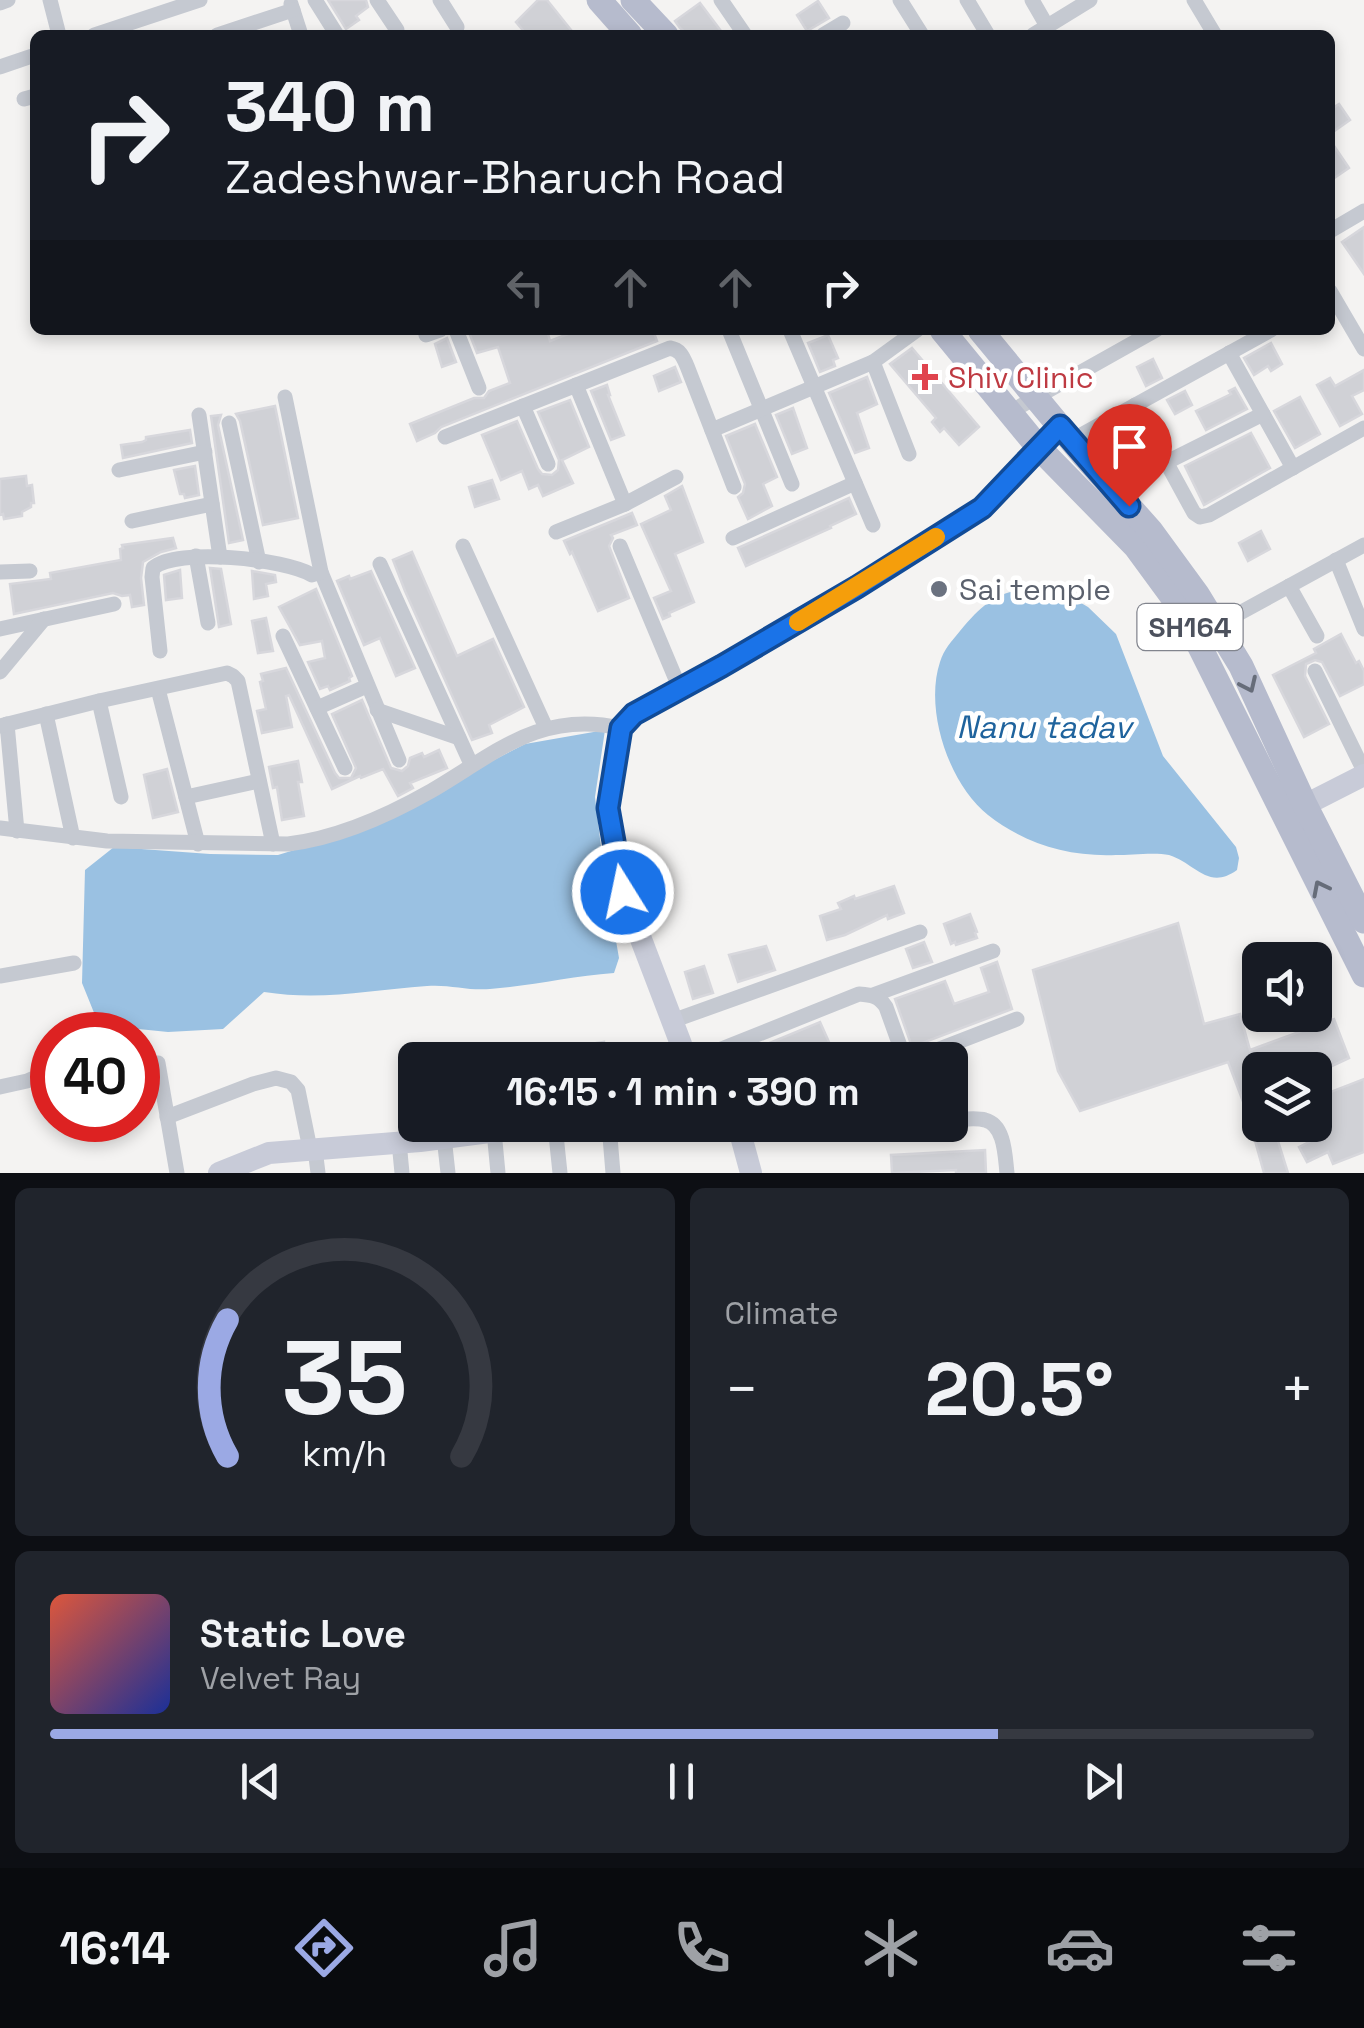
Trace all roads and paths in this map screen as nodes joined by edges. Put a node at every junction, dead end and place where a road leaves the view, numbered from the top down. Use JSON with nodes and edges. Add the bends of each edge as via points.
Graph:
{"nodes":[{"id":1,"x":8,"y":0,"type":"edge"},
{"id":2,"x":50,"y":0,"type":"edge"},
{"id":3,"x":200,"y":0,"type":"edge"},
{"id":4,"x":315,"y":0,"type":"edge"},
{"id":5,"x":378,"y":0,"type":"edge"},
{"id":6,"x":440,"y":0,"type":"edge"},
{"id":7,"x":599,"y":0,"type":"edge"},
{"id":8,"x":633,"y":0,"type":"edge"},
{"id":9,"x":741,"y":0,"type":"edge"},
{"id":10,"x":900,"y":0,"type":"edge"},
{"id":11,"x":967,"y":0,"type":"edge"},
{"id":12,"x":1032,"y":0,"type":"edge"},
{"id":13,"x":1090,"y":0,"type":"edge"},
{"id":14,"x":1194,"y":0,"type":"edge"},
{"id":15,"x":0,"y":3,"type":"edge"},
{"id":16,"x":723,"y":4,"type":"edge"},
{"id":17,"x":292,"y":5,"type":"edge"},
{"id":18,"x":843,"y":23,"type":"dead end"},
{"id":19,"x":457,"y":26,"type":"dead end"},
{"id":20,"x":58,"y":30,"type":"edge"},
{"id":21,"x":109,"y":30,"type":"edge"},
{"id":22,"x":230,"y":30,"type":"edge"},
{"id":23,"x":299,"y":30,"type":"edge"},
{"id":24,"x":333,"y":30,"type":"edge"},
{"id":25,"x":397,"y":30,"type":"dead end"},
{"id":26,"x":626,"y":30,"type":"edge"},
{"id":27,"x":661,"y":30,"type":"edge"},
{"id":28,"x":742,"y":30,"type":"edge"},
{"id":29,"x":831,"y":30,"type":"edge"},
{"id":30,"x":919,"y":30,"type":"edge"},
{"id":31,"x":979,"y":30,"type":"edge"},
{"id":32,"x":1040,"y":30,"type":"edge"},
{"id":33,"x":1042,"y":30,"type":"edge"},
{"id":34,"x":1212,"y":30,"type":"edge"},
{"id":35,"x":30,"y":57,"type":"edge"},
{"id":36,"x":0,"y":67,"type":"edge"},
{"id":37,"x":1363,"y":213,"type":"edge"},
{"id":38,"x":1335,"y":227,"type":"edge"},
{"id":39,"x":1335,"y":300,"type":"edge"},
{"id":40,"x":458,"y":335,"type":"edge"},
{"id":41,"x":731,"y":335,"type":"edge"},
{"id":42,"x":792,"y":335,"type":"edge"},
{"id":43,"x":910,"y":335,"type":"edge"},
{"id":44,"x":946,"y":335,"type":"edge"},
{"id":45,"x":984,"y":335,"type":"edge"},
{"id":46,"x":1147,"y":335,"type":"edge"},
{"id":47,"x":1262,"y":335,"type":"edge"},
{"id":48,"x":1364,"y":349,"type":"edge"},
{"id":49,"x":1229,"y":353,"type":"junction"},
{"id":50,"x":873,"y":362,"type":"junction"},
{"id":51,"x":576,"y":385,"type":"junction"},
{"id":52,"x":480,"y":388,"type":"dead end"},
{"id":53,"x":814,"y":388,"type":"junction"},
{"id":54,"x":285,"y":397,"type":"dead end"},
{"id":55,"x":1036,"y":397,"type":"junction"},
{"id":56,"x":1135,"y":405,"type":"junction"},
{"id":57,"x":523,"y":406,"type":"junction"},
{"id":58,"x":762,"y":410,"type":"junction"},
{"id":59,"x":1010,"y":412,"type":"junction"},
{"id":60,"x":1263,"y":414,"type":"junction"},
{"id":61,"x":199,"y":416,"type":"dead end"},
{"id":62,"x":229,"y":423,"type":"dead end"},
{"id":63,"x":1364,"y":428,"type":"edge"},
{"id":64,"x":712,"y":430,"type":"junction"},
{"id":65,"x":1066,"y":433,"type":"junction"},
{"id":66,"x":446,"y":438,"type":"dead end"},
{"id":67,"x":1038,"y":448,"type":"junction"},
{"id":68,"x":205,"y":452,"type":"junction"},
{"id":69,"x":910,"y":454,"type":"dead end"},
{"id":70,"x":1166,"y":463,"type":"junction"},
{"id":71,"x":548,"y":464,"type":"dead end"},
{"id":72,"x":1293,"y":468,"type":"junction"},
{"id":73,"x":119,"y":470,"type":"dead end"},
{"id":74,"x":676,"y":478,"type":"dead end"},
{"id":75,"x":855,"y":483,"type":"junction"},
{"id":76,"x":792,"y":484,"type":"dead end"},
{"id":77,"x":734,"y":487,"type":"dead end"},
{"id":78,"x":212,"y":504,"type":"junction"},
{"id":79,"x":625,"y":504,"type":"junction"},
{"id":80,"x":132,"y":520,"type":"dead end"},
{"id":81,"x":872,"y":524,"type":"dead end"},
{"id":82,"x":556,"y":532,"type":"dead end"},
{"id":83,"x":733,"y":538,"type":"dead end"},
{"id":84,"x":1364,"y":545,"type":"edge"},
{"id":85,"x":464,"y":546,"type":"dead end"},
{"id":86,"x":620,"y":546,"type":"dead end"},
{"id":87,"x":196,"y":556,"type":"junction"},
{"id":88,"x":220,"y":556,"type":"junction"},
{"id":89,"x":1336,"y":560,"type":"junction"},
{"id":90,"x":259,"y":562,"type":"junction"},
{"id":91,"x":380,"y":564,"type":"dead end"},
{"id":92,"x":30,"y":571,"type":"dead end"},
{"id":93,"x":0,"y":572,"type":"edge"},
{"id":94,"x":321,"y":572,"type":"junction"},
{"id":95,"x":1289,"y":586,"type":"junction"},
{"id":96,"x":114,"y":604,"type":"dead end"},
{"id":97,"x":44,"y":619,"type":"junction"},
{"id":98,"x":208,"y":623,"type":"dead end"},
{"id":99,"x":1216,"y":626,"type":"junction"},
{"id":100,"x":0,"y":629,"type":"edge"},
{"id":101,"x":1364,"y":629,"type":"edge"},
{"id":102,"x":283,"y":636,"type":"dead end"},
{"id":103,"x":1317,"y":636,"type":"dead end"},
{"id":104,"x":160,"y":651,"type":"dead end"},
{"id":105,"x":1315,"y":671,"type":"dead end"},
{"id":106,"x":0,"y":672,"type":"edge"},
{"id":107,"x":367,"y":686,"type":"junction"},
{"id":108,"x":158,"y":688,"type":"junction"},
{"id":109,"x":680,"y":689,"type":"junction"},
{"id":110,"x":99,"y":701,"type":"junction"},
{"id":111,"x":317,"y":708,"type":"junction"},
{"id":112,"x":377,"y":710,"type":"junction"},
{"id":113,"x":46,"y":714,"type":"junction"},
{"id":114,"x":4,"y":726,"type":"edge"},
{"id":115,"x":546,"y":728,"type":"junction"},
{"id":116,"x":621,"y":728,"type":"junction"},
{"id":117,"x":459,"y":738,"type":"junction"},
{"id":118,"x":399,"y":760,"type":"dead end"},
{"id":119,"x":471,"y":764,"type":"junction"},
{"id":120,"x":345,"y":768,"type":"dead end"},
{"id":121,"x":1364,"y":773,"type":"edge"},
{"id":122,"x":259,"y":781,"type":"junction"},
{"id":123,"x":121,"y":797,"type":"dead end"},
{"id":124,"x":186,"y":797,"type":"junction"},
{"id":125,"x":1304,"y":805,"type":"junction"},
{"id":126,"x":8,"y":829,"type":"edge"},
{"id":127,"x":73,"y":838,"type":"junction"},
{"id":128,"x":198,"y":844,"type":"junction"},
{"id":129,"x":273,"y":844,"type":"junction"},
{"id":130,"x":1358,"y":893,"type":"edge"},
{"id":131,"x":1364,"y":921,"type":"edge"},
{"id":132,"x":920,"y":932,"type":"dead end"},
{"id":133,"x":993,"y":950,"type":"dead end"},
{"id":134,"x":74,"y":963,"type":"dead end"},
{"id":135,"x":1364,"y":975,"type":"edge"},
{"id":136,"x":0,"y":976,"type":"edge"},
{"id":137,"x":873,"y":995,"type":"junction"},
{"id":138,"x":1017,"y":1019,"type":"dead end"},
{"id":139,"x":672,"y":1021,"type":"junction"},
{"id":140,"x":678,"y":1042,"type":"edge"},
{"id":141,"x":739,"y":1042,"type":"edge"},
{"id":142,"x":901,"y":1042,"type":"edge"},
{"id":143,"x":956,"y":1042,"type":"edge"},
{"id":144,"x":160,"y":1075,"type":"edge"},
{"id":145,"x":30,"y":1080,"type":"edge"},
{"id":146,"x":0,"y":1087,"type":"edge"},
{"id":147,"x":167,"y":1117,"type":"junction"},
{"id":148,"x":968,"y":1120,"type":"edge"},
{"id":149,"x":400,"y":1142,"type":"joint"},
{"id":150,"x":444,"y":1142,"type":"edge"},
{"id":151,"x":495,"y":1142,"type":"edge"},
{"id":152,"x":556,"y":1142,"type":"edge"},
{"id":153,"x":610,"y":1142,"type":"edge"},
{"id":154,"x":743,"y":1142,"type":"edge"},
{"id":155,"x":313,"y":1149,"type":"junction"},
{"id":156,"x":264,"y":1164,"type":"edge"},
{"id":157,"x":177,"y":1173,"type":"edge"},
{"id":158,"x":219,"y":1173,"type":"edge"},
{"id":159,"x":318,"y":1173,"type":"edge"},
{"id":160,"x":402,"y":1173,"type":"edge"},
{"id":161,"x":448,"y":1173,"type":"edge"},
{"id":162,"x":498,"y":1173,"type":"edge"},
{"id":163,"x":560,"y":1173,"type":"edge"},
{"id":164,"x":612,"y":1173,"type":"edge"},
{"id":165,"x":752,"y":1173,"type":"edge"},
{"id":166,"x":1007,"y":1173,"type":"edge"}],
"edges":[{"from":1,"to":15,"type":"street"},
{"from":2,"to":20,"type":"street"},
{"from":3,"to":21,"type":"street"},
{"from":4,"to":24,"type":"street"},
{"from":5,"to":25,"type":"street"},
{"from":6,"to":19,"type":"street"},
{"from":7,"to":26,"type":"main road"},
{"from":8,"to":27,"type":"main road"},
{"from":9,"to":16,"type":"street"},
{"from":10,"to":30,"type":"street"},
{"from":11,"to":31,"type":"street"},
{"from":12,"to":32,"type":"street"},
{"from":13,"to":33,"type":"street"},
{"from":14,"to":34,"type":"street"},
{"from":16,"to":28,"type":"street"},
{"from":17,"to":22,"type":"street"},
{"from":17,"to":23,"type":"street"},
{"from":18,"to":29,"type":"street"},
{"from":35,"to":36,"type":"street"},
{"from":37,"to":38,"type":"street"},
{"from":39,"to":48,"type":"street"},
{"from":40,"to":52,"type":"street"},
{"from":41,"to":58,"type":"street"},
{"from":42,"to":53,"type":"street"},
{"from":43,"to":50,"type":"street"},
{"from":44,"to":59,"type":"main road","number":"SH164"},
{"from":45,"to":55,"type":"main road","number":"SH164"},
{"from":46,"to":55,"type":"street"},
{"from":47,"to":49,"type":"street"},
{"from":49,"to":56,"type":"street"},
{"from":49,"to":60,"type":"street"},
{"from":50,"to":53,"type":"street"},
{"from":50,"to":69,"type":"street"},
{"from":51,"to":57,"type":"street"},
{"from":51,"to":64,"type":"street","via":[[676,349]]},
{"from":51,"to":79,"type":"street"},
{"from":53,"to":58,"type":"street"},
{"from":53,"to":75,"type":"street"},
{"from":54,"to":94,"type":"street"},
{"from":55,"to":59,"type":"street"},
{"from":55,"to":65,"type":"main road","number":"SH164"},
{"from":56,"to":65,"type":"street"},
{"from":56,"to":70,"type":"street"},
{"from":57,"to":66,"type":"street"},
{"from":57,"to":71,"type":"street"},
{"from":58,"to":64,"type":"street"},
{"from":58,"to":76,"type":"street"},
{"from":59,"to":67,"type":"main road","number":"SH164"},
{"from":60,"to":70,"type":"street"},
{"from":60,"to":72,"type":"street"},
{"from":61,"to":68,"type":"street"},
{"from":62,"to":90,"type":"street"},
{"from":63,"to":72,"type":"street"},
{"from":64,"to":77,"type":"street"},
{"from":65,"to":67,"type":"street"},
{"from":65,"to":99,"type":"main road","number":"SH164","via":[[1151,531]]},
{"from":67,"to":109,"type":"street","via":[[982,508]]},
{"from":135,"to":67,"type":"main road","number":"SH164","one_way":true,"via":[[1180,607],[1136,547]]},
{"from":68,"to":73,"type":"street"},
{"from":68,"to":78,"type":"street"},
{"from":70,"to":72,"type":"street","via":[[1200,518]]},
{"from":74,"to":79,"type":"street"},
{"from":75,"to":81,"type":"street"},
{"from":75,"to":83,"type":"street"},
{"from":78,"to":80,"type":"street"},
{"from":78,"to":88,"type":"street"},
{"from":79,"to":82,"type":"street"},
{"from":84,"to":89,"type":"street"},
{"from":85,"to":115,"type":"street"},
{"from":86,"to":109,"type":"street"},
{"from":87,"to":88,"type":"street"},
{"from":87,"to":98,"type":"street"},
{"from":87,"to":104,"type":"street","via":[[153,568]]},
{"from":88,"to":90,"type":"street"},
{"from":89,"to":95,"type":"street"},
{"from":89,"to":101,"type":"street"},
{"from":90,"to":94,"type":"street"},
{"from":91,"to":117,"type":"street"},
{"from":92,"to":93,"type":"street"},
{"from":94,"to":107,"type":"street"},
{"from":95,"to":99,"type":"street"},
{"from":95,"to":103,"type":"street"},
{"from":96,"to":97,"type":"street"},
{"from":97,"to":100,"type":"street"},
{"from":97,"to":106,"type":"street"},
{"from":99,"to":125,"type":"main road","number":"SH164","one_way":true},
{"from":102,"to":111,"type":"street"},
{"from":105,"to":121,"type":"street"},
{"from":107,"to":111,"type":"street"},
{"from":107,"to":112,"type":"street"},
{"from":108,"to":110,"type":"street"},
{"from":108,"to":122,"type":"street","via":[[234,676]]},
{"from":108,"to":124,"type":"street"},
{"from":109,"to":116,"type":"street"},
{"from":110,"to":113,"type":"street"},
{"from":110,"to":123,"type":"street"},
{"from":111,"to":120,"type":"street"},
{"from":112,"to":117,"type":"street"},
{"from":112,"to":118,"type":"street"},
{"from":113,"to":114,"type":"street"},
{"from":113,"to":127,"type":"street"},
{"from":114,"to":126,"type":"street"},
{"from":115,"to":116,"type":"street"},
{"from":115,"to":119,"type":"street"},
{"from":116,"to":139,"type":"street","via":[[608,808],[623,892]]},
{"from":117,"to":119,"type":"street"},
{"from":119,"to":129,"type":"street","via":[[432,790],[340,832]]},
{"from":121,"to":125,"type":"street"},
{"from":122,"to":124,"type":"street"},
{"from":122,"to":129,"type":"street"},
{"from":124,"to":128,"type":"street"},
{"from":125,"to":130,"type":"main road","number":"SH164"},
{"from":126,"to":127,"type":"street"},
{"from":127,"to":128,"type":"street"},
{"from":128,"to":129,"type":"street"},
{"from":130,"to":131,"type":"main road","number":"SH164"},
{"from":132,"to":139,"type":"street"},
{"from":133,"to":137,"type":"street"},
{"from":134,"to":136,"type":"street"},
{"from":137,"to":141,"type":"street","via":[[859,994]]},
{"from":137,"to":142,"type":"street","via":[[886,1007]]},
{"from":138,"to":143,"type":"street"},
{"from":139,"to":140,"type":"street"},
{"from":144,"to":147,"type":"street"},
{"from":145,"to":146,"type":"street"},
{"from":147,"to":155,"type":"street","via":[[276,1078],[298,1090]]},
{"from":147,"to":157,"type":"street"},
{"from":148,"to":166,"type":"street","via":[[996,1126]]},
{"from":149,"to":155,"type":"street"},
{"from":149,"to":160,"type":"street"},
{"from":150,"to":161,"type":"street"},
{"from":151,"to":162,"type":"street"},
{"from":152,"to":163,"type":"street"},
{"from":153,"to":164,"type":"street"},
{"from":154,"to":165,"type":"street"},
{"from":155,"to":156,"type":"street"},
{"from":155,"to":159,"type":"street"},
{"from":156,"to":158,"type":"street"}]}
